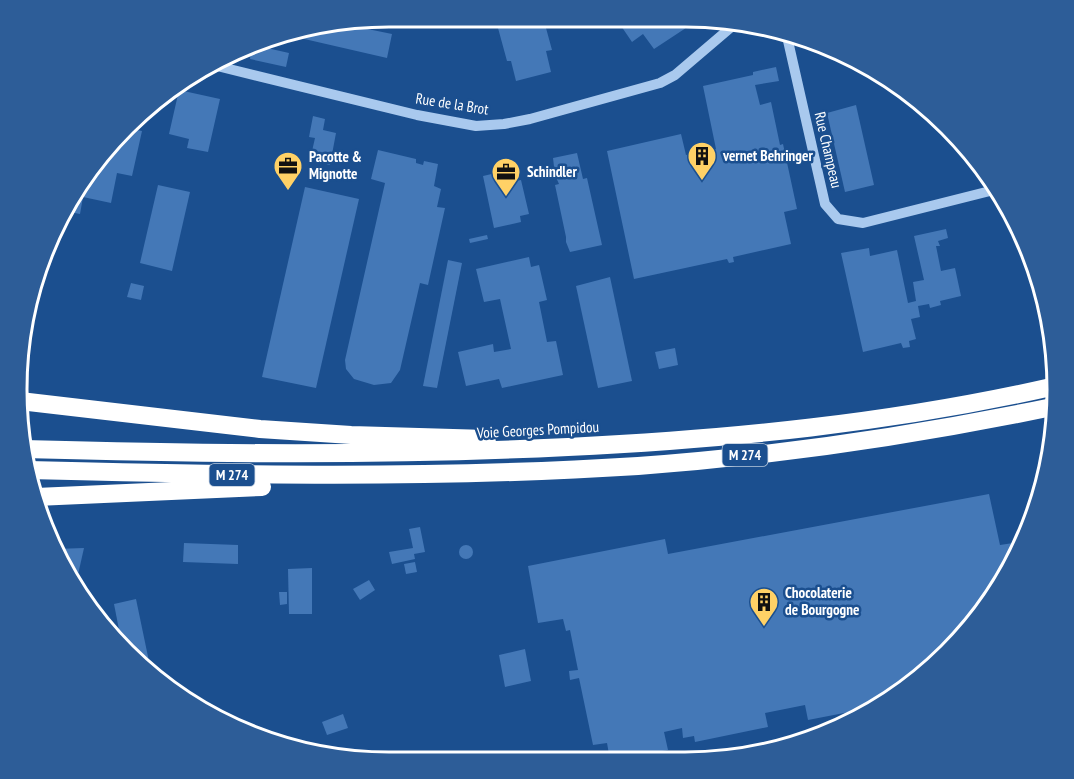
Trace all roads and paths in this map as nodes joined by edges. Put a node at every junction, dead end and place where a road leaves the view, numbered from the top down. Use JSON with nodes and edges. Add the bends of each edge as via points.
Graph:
{"nodes":[{"id":1,"x":728,"y":30,"type":"edge"},
{"id":2,"x":788,"y":42,"type":"edge"},
{"id":3,"x":223,"y":67,"type":"edge"},
{"id":4,"x":988,"y":191,"type":"edge"},
{"id":5,"x":1047,"y":388,"type":"edge"},
{"id":6,"x":28,"y":402,"type":"edge"},
{"id":7,"x":1046,"y":408,"type":"edge"},
{"id":8,"x":601,"y":445,"type":"junction"},
{"id":9,"x":32,"y":449,"type":"edge"},
{"id":10,"x":36,"y":470,"type":"edge"},
{"id":11,"x":435,"y":475,"type":"junction"},
{"id":12,"x":43,"y":497,"type":"edge"}],
"edges":[{"from":1,"to":3,"type":"street","name":"Rue de la Brot","via":[[660,83],[490,126],[417,115]]},
{"from":2,"to":4,"type":"street","name":"Rue Champeau","via":[[825,204],[838,219],[863,223]]},
{"from":5,"to":8,"type":"highway","name":"Voie Georges Pompidou","number":"M 274","via":[[853,422],[715,438]]},
{"from":6,"to":8,"type":"highway","via":[[260,429],[427,438],[561,439]]},
{"from":7,"to":11,"type":"highway","number":"M 274","via":[[914,432],[722,458],[639,466]]},
{"from":8,"to":9,"type":"highway","name":"Voie Georges Pompidou","number":"M 274","via":[[384,454]]},
{"from":10,"to":11,"type":"highway","number":"M 274"},
{"from":11,"to":12,"type":"highway","via":[[368,483]]}]}
